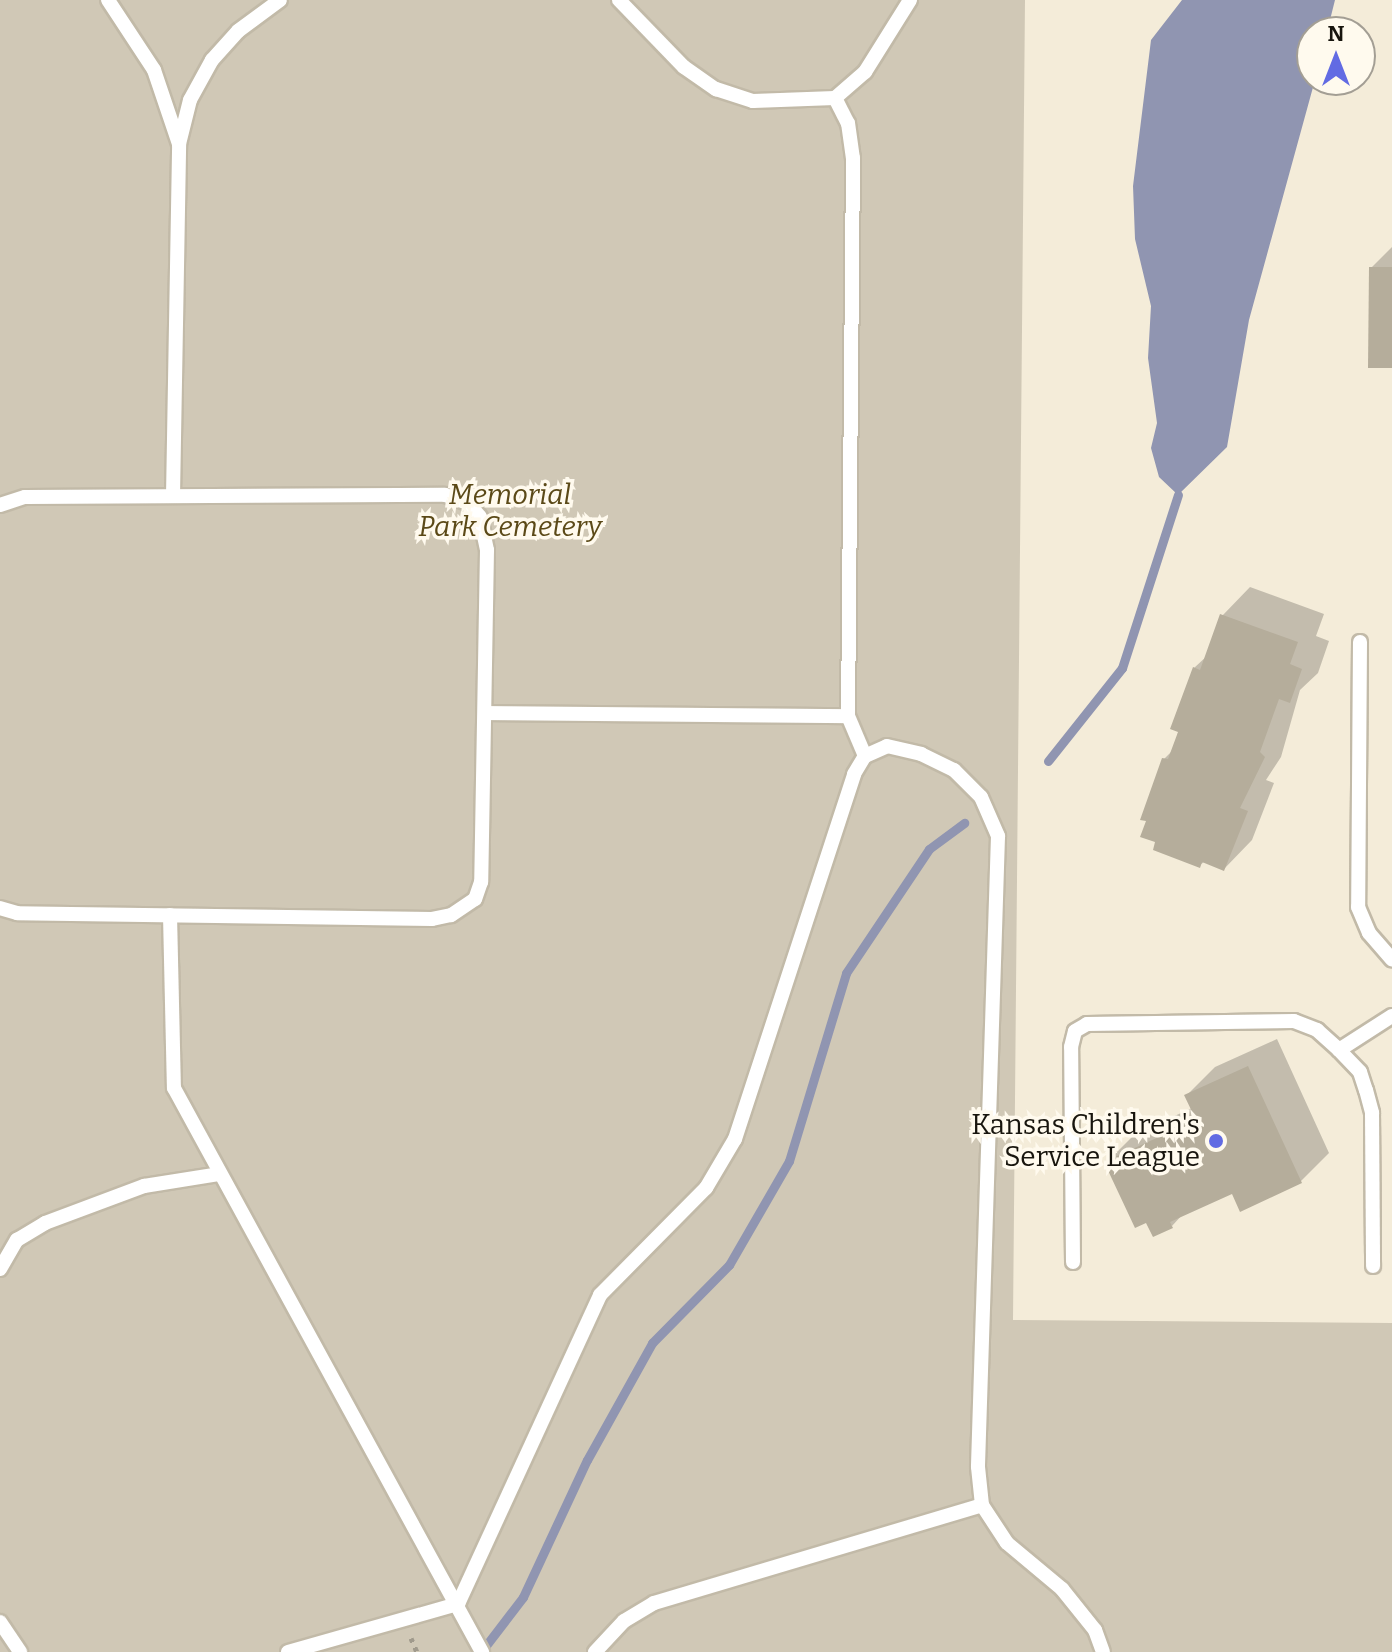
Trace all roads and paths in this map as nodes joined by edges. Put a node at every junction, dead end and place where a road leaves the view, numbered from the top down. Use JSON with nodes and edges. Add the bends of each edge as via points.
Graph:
{"nodes":[{"id":1,"x":108,"y":0,"type":"edge"},
{"id":2,"x":280,"y":0,"type":"edge"},
{"id":3,"x":606,"y":0,"type":"edge"},
{"id":4,"x":910,"y":0,"type":"edge"},
{"id":5,"x":623,"y":4,"type":"edge"},
{"id":6,"x":835,"y":98,"type":"junction"},
{"id":7,"x":179,"y":144,"type":"junction"},
{"id":8,"x":173,"y":496,"type":"junction"},
{"id":9,"x":0,"y":505,"type":"edge"},
{"id":10,"x":1360,"y":642,"type":"dead end"},
{"id":11,"x":487,"y":713,"type":"junction"},
{"id":12,"x":848,"y":716,"type":"junction"},
{"id":13,"x":865,"y":756,"type":"junction"},
{"id":14,"x":0,"y":908,"type":"edge"},
{"id":15,"x":170,"y":915,"type":"junction"},
{"id":16,"x":1392,"y":959,"type":"edge"},
{"id":17,"x":1392,"y":1016,"type":"edge"},
{"id":18,"x":1339,"y":1050,"type":"junction"},
{"id":19,"x":220,"y":1174,"type":"junction"},
{"id":20,"x":1073,"y":1262,"type":"dead end"},
{"id":21,"x":1373,"y":1266,"type":"dead end"},
{"id":22,"x":0,"y":1269,"type":"edge"},
{"id":23,"x":982,"y":1505,"type":"junction"},
{"id":24,"x":458,"y":1604,"type":"junction"},
{"id":25,"x":0,"y":1622,"type":"edge"},
{"id":26,"x":411,"y":1638,"type":"dead end"},
{"id":27,"x":20,"y":1652,"type":"edge"},
{"id":28,"x":288,"y":1652,"type":"edge"},
{"id":29,"x":417,"y":1652,"type":"edge"},
{"id":30,"x":482,"y":1652,"type":"edge"},
{"id":31,"x":595,"y":1652,"type":"edge"},
{"id":32,"x":1103,"y":1652,"type":"edge"}],
"edges":[{"from":1,"to":7,"type":"lane","via":[[154,70]]},
{"from":2,"to":7,"type":"lane","via":[[238,31],[212,60],[190,100]]},
{"from":3,"to":5,"type":"lane"},
{"from":4,"to":6,"type":"lane","via":[[865,72]]},
{"from":5,"to":6,"type":"lane","via":[[684,67],[716,89],[753,101]]},
{"from":6,"to":12,"type":"lane","via":[[848,123],[853,158]]},
{"from":7,"to":8,"type":"lane"},
{"from":8,"to":9,"type":"lane","via":[[25,497]]},
{"from":8,"to":11,"type":"lane","via":[[445,495],[468,503],[480,517],[487,550]]},
{"from":10,"to":16,"type":"lane","via":[[1358,907],[1369,933]]},
{"from":11,"to":12,"type":"lane"},
{"from":11,"to":15,"type":"lane","via":[[481,882],[475,899],[463,908],[432,919]]},
{"from":12,"to":13,"type":"lane"},
{"from":13,"to":23,"type":"lane","via":[[887,746],[954,770],[981,797],[998,836],[978,1467]]},
{"from":13,"to":24,"type":"lane","via":[[854,774],[735,1139],[706,1188],[600,1295]]},
{"from":14,"to":15,"type":"lane"},
{"from":15,"to":19,"type":"lane","via":[[174,1088]]},
{"from":17,"to":18,"type":"lane"},
{"from":18,"to":20,"type":"lane","via":[[1317,1030],[1294,1021],[1087,1024],[1075,1031]]},
{"from":18,"to":21,"type":"lane","via":[[1360,1072],[1372,1113]]},
{"from":19,"to":22,"type":"lane","via":[[144,1186],[45,1223],[17,1240]]},
{"from":19,"to":24,"type":"lane"},
{"from":23,"to":31,"type":"lane","via":[[654,1603],[624,1621]]},
{"from":23,"to":32,"type":"lane","via":[[1007,1543],[1062,1589],[1095,1630]]},
{"from":24,"to":28,"type":"lane"},
{"from":24,"to":30,"type":"lane"},
{"from":25,"to":27,"type":"lane"},
{"from":26,"to":29,"type":"path"}]}
